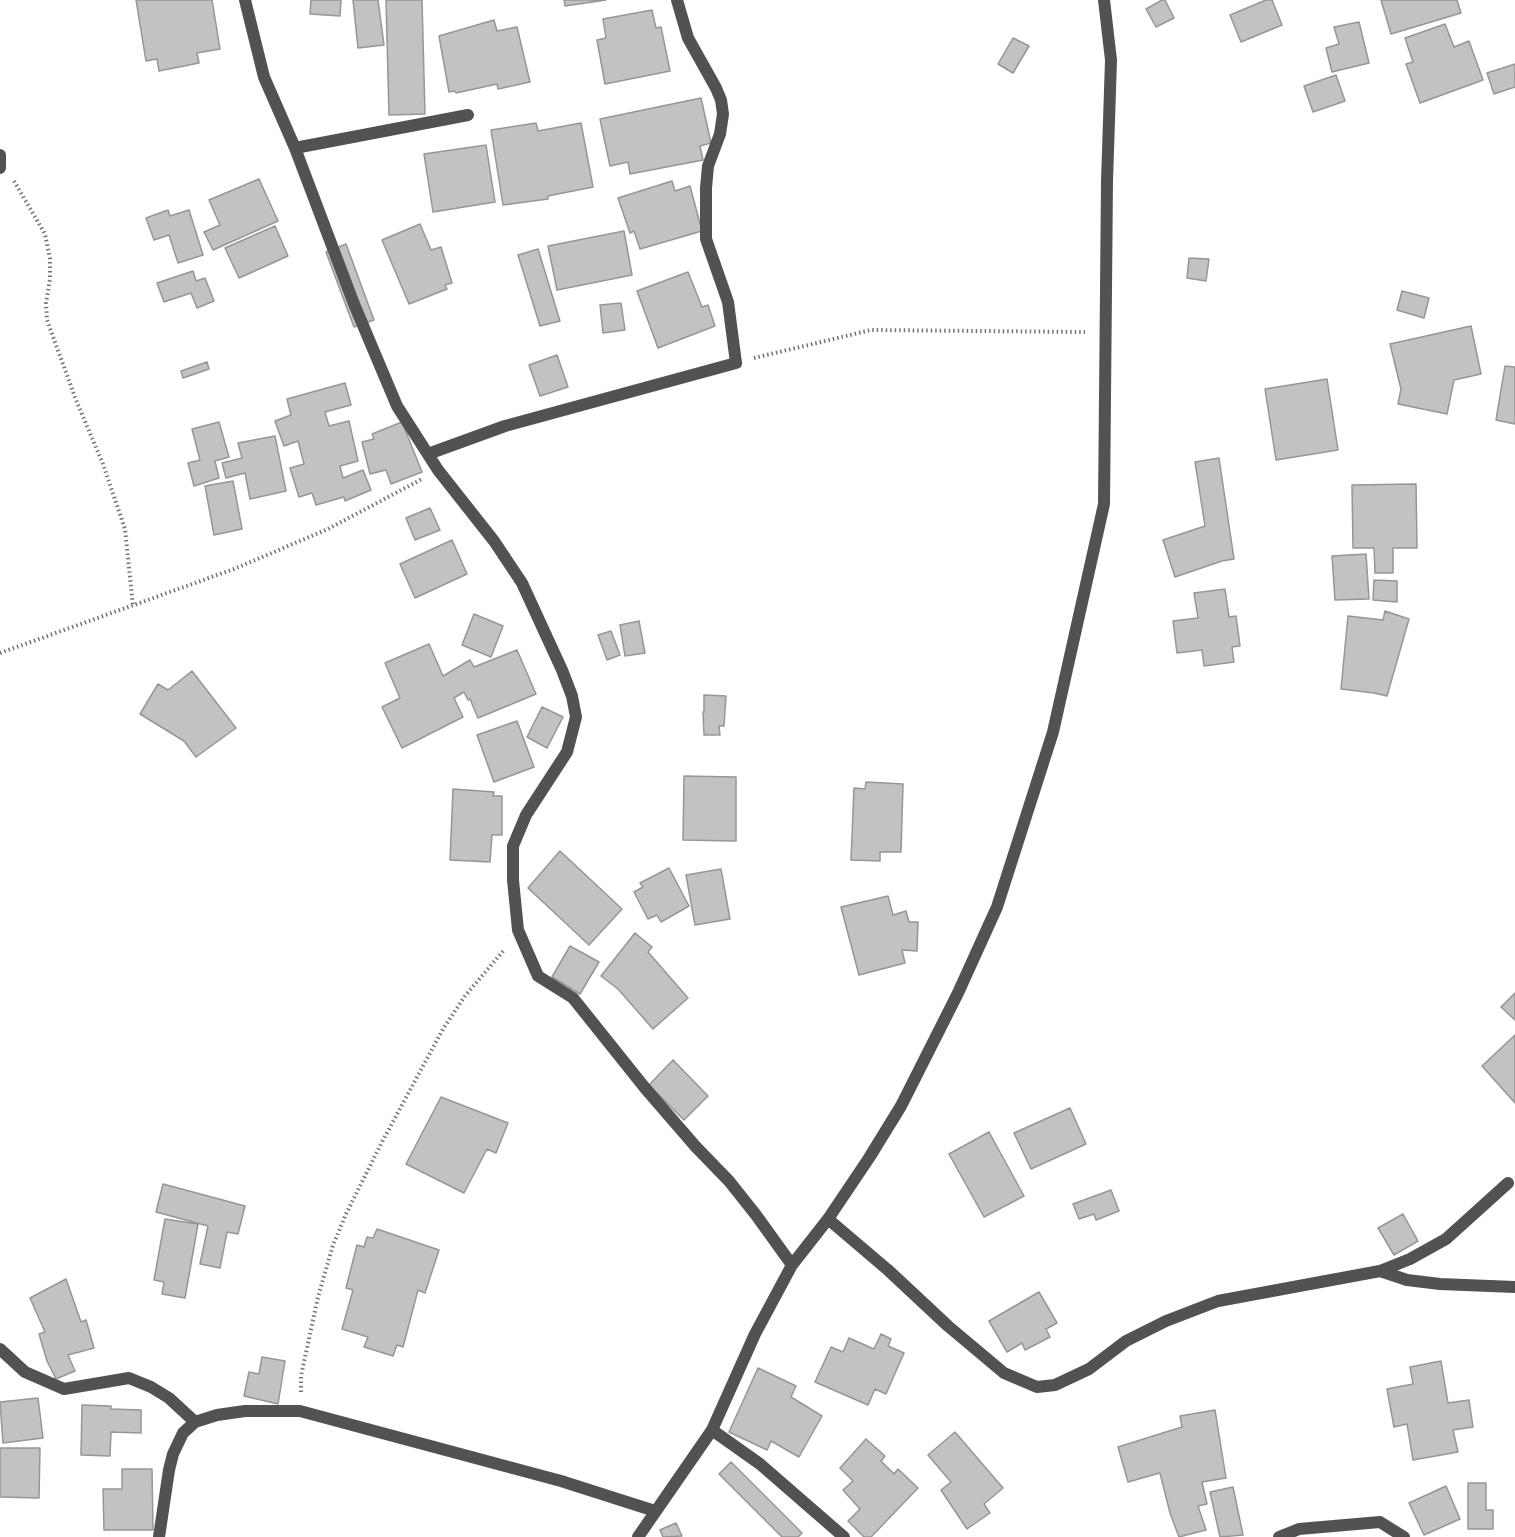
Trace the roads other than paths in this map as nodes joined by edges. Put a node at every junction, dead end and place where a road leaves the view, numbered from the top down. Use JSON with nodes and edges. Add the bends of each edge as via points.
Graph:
{"nodes":[{"id":1,"x":245,"y":0,"type":"edge"},
{"id":2,"x":677,"y":0,"type":"edge"},
{"id":3,"x":1104,"y":0,"type":"edge"},
{"id":4,"x":468,"y":115,"type":"dead end"},
{"id":5,"x":295,"y":147,"type":"junction"},
{"id":6,"x":428,"y":454,"type":"junction"},
{"id":7,"x":1508,"y":1183,"type":"dead end"},
{"id":8,"x":828,"y":1219,"type":"junction"},
{"id":9,"x":792,"y":1265,"type":"junction"},
{"id":10,"x":1380,"y":1271,"type":"junction"},
{"id":11,"x":1515,"y":1287,"type":"edge"},
{"id":12,"x":0,"y":1349,"type":"edge"},
{"id":13,"x":195,"y":1422,"type":"junction"},
{"id":14,"x":712,"y":1430,"type":"junction"},
{"id":15,"x":655,"y":1511,"type":"junction"},
{"id":16,"x":159,"y":1537,"type":"edge"},
{"id":17,"x":638,"y":1537,"type":"edge"},
{"id":18,"x":844,"y":1537,"type":"edge"},
{"id":19,"x":1279,"y":1537,"type":"edge"},
{"id":20,"x":1404,"y":1537,"type":"edge"}],
"edges":[{"from":1,"to":5,"type":"street","via":[[264,77]]},
{"from":2,"to":6,"type":"street","via":[[688,38],[721,100],[720,134],[708,166],[706,239],[728,302],[736,363],[505,426]]},
{"from":3,"to":8,"type":"street","via":[[1111,60],[1104,504],[1053,732],[997,907],[958,993],[901,1106]]},
{"from":4,"to":5,"type":"street"},
{"from":5,"to":6,"type":"street","via":[[396,406]]},
{"from":6,"to":9,"type":"street","via":[[522,584],[572,696],[576,717],[567,752],[526,815],[513,846],[518,930],[538,976],[573,998],[645,1088],[735,1189]]},
{"from":7,"to":10,"type":"street","via":[[1446,1239]]},
{"from":8,"to":9,"type":"street"},
{"from":8,"to":10,"type":"street","via":[[1004,1373],[1037,1387],[1055,1385],[1089,1369],[1126,1341],[1218,1301]]},
{"from":9,"to":14,"type":"street"},
{"from":10,"to":11,"type":"street","via":[[1407,1280],[1440,1284]]},
{"from":12,"to":13,"type":"street","via":[[25,1372],[64,1389],[129,1378],[169,1398]]},
{"from":13,"to":15,"type":"street","via":[[245,1411],[300,1411],[561,1481]]},
{"from":13,"to":16,"type":"street","via":[[183,1433],[173,1454]]},
{"from":14,"to":15,"type":"street"},
{"from":14,"to":18,"type":"street","via":[[760,1464]]},
{"from":15,"to":17,"type":"street"},
{"from":19,"to":20,"type":"street","via":[[1299,1529],[1380,1522]]}]}
